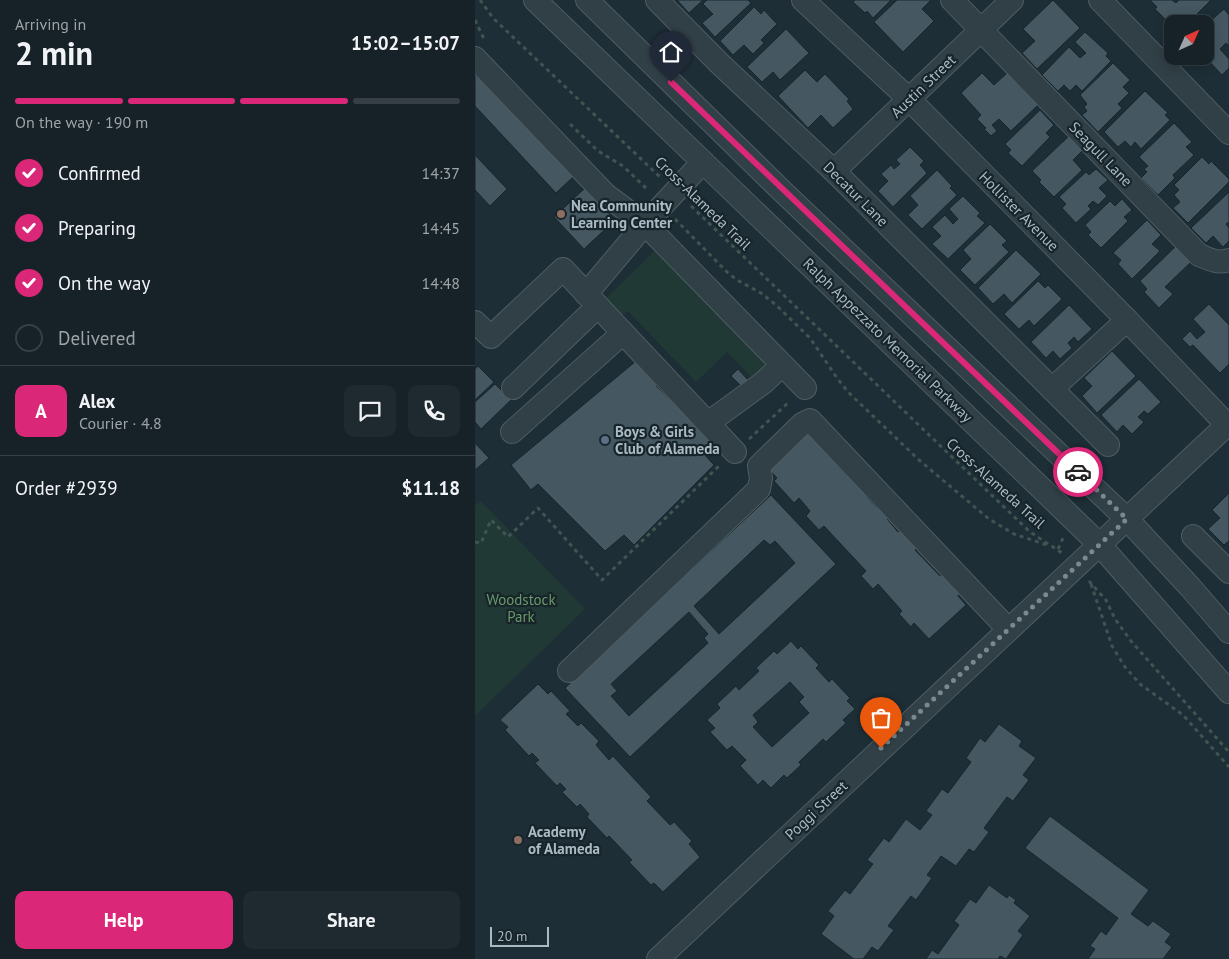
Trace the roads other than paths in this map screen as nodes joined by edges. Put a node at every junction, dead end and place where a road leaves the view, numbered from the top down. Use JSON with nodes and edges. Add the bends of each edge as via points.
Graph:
{"nodes":[{"id":1,"x":535,"y":0,"type":"edge"},
{"id":2,"x":587,"y":0,"type":"edge"},
{"id":3,"x":657,"y":0,"type":"edge"},
{"id":4,"x":803,"y":0,"type":"edge"},
{"id":5,"x":952,"y":0,"type":"edge"},
{"id":6,"x":1012,"y":0,"type":"edge"},
{"id":7,"x":1100,"y":0,"type":"edge"},
{"id":8,"x":981,"y":30,"type":"junction"},
{"id":9,"x":481,"y":50,"type":"edge"},
{"id":10,"x":909,"y":100,"type":"junction"},
{"id":11,"x":1229,"y":133,"type":"edge"},
{"id":12,"x":703,"y":162,"type":"junction"},
{"id":13,"x":834,"y":171,"type":"junction"},
{"id":14,"x":645,"y":224,"type":"junction"},
{"id":15,"x":1229,"y":260,"type":"edge"},
{"id":16,"x":592,"y":300,"type":"junction"},
{"id":17,"x":1127,"y":320,"type":"junction"},
{"id":18,"x":475,"y":322,"type":"edge"},
{"id":19,"x":623,"y":333,"type":"junction"},
{"id":20,"x":782,"y":366,"type":"junction"},
{"id":21,"x":513,"y":388,"type":"dead end"},
{"id":22,"x":805,"y":388,"type":"road end"},
{"id":23,"x":1052,"y":389,"type":"junction"},
{"id":24,"x":708,"y":423,"type":"junction"},
{"id":25,"x":1228,"y":425,"type":"edge"},
{"id":26,"x":512,"y":432,"type":"dead end"},
{"id":27,"x":1108,"y":445,"type":"dead end"},
{"id":28,"x":735,"y":452,"type":"road end"},
{"id":29,"x":1127,"y":519,"type":"junction"},
{"id":30,"x":1193,"y":536,"type":"dead end"},
{"id":31,"x":1099,"y":544,"type":"junction"},
{"id":32,"x":1229,"y":572,"type":"edge"},
{"id":33,"x":1008,"y":629,"type":"junction"},
{"id":34,"x":1229,"y":632,"type":"edge"},
{"id":35,"x":569,"y":671,"type":"dead end"},
{"id":36,"x":1229,"y":692,"type":"edge"},
{"id":37,"x":658,"y":959,"type":"edge"}],
"edges":[{"from":1,"to":12,"type":"street","name":"Ralph Appezzato Memorial Parkway"},
{"from":2,"to":29,"type":"street"},
{"from":3,"to":13,"type":"street","name":"Decatur Lane"},
{"from":4,"to":10,"type":"street","name":"Hollister Avenue"},
{"from":5,"to":8,"type":"street","name":"Seagull Lane"},
{"from":6,"to":8,"type":"street","name":"Austin Street"},
{"from":7,"to":11,"type":"street"},
{"from":8,"to":10,"type":"street","name":"Austin Street"},
{"from":8,"to":15,"type":"street","name":"Seagull Lane","via":[[1199,255],[1215,262]]},
{"from":9,"to":14,"type":"street","via":[[606,195]]},
{"from":10,"to":13,"type":"street","name":"Austin Street"},
{"from":10,"to":17,"type":"street","name":"Hollister Avenue"},
{"from":12,"to":14,"type":"street"},
{"from":12,"to":31,"type":"street","name":"Ralph Appezzato Memorial Parkway"},
{"from":13,"to":23,"type":"street","name":"Decatur Lane"},
{"from":14,"to":16,"type":"street"},
{"from":14,"to":20,"type":"street"},
{"from":16,"to":18,"type":"street","via":[[563,269],[491,337]]},
{"from":16,"to":19,"type":"street"},
{"from":16,"to":21,"type":"street"},
{"from":17,"to":23,"type":"street"},
{"from":17,"to":25,"type":"street","name":"Hollister Avenue"},
{"from":19,"to":24,"type":"street"},
{"from":19,"to":26,"type":"street"},
{"from":20,"to":22,"type":"street"},
{"from":20,"to":24,"type":"street"},
{"from":23,"to":27,"type":"street","name":"Decatur Lane"},
{"from":24,"to":28,"type":"street"},
{"from":25,"to":29,"type":"street","name":"Poggi Street"},
{"from":29,"to":31,"type":"street","name":"Poggi Street"},
{"from":29,"to":34,"type":"street"},
{"from":30,"to":32,"type":"street"},
{"from":31,"to":33,"type":"street","name":"Poggi Street"},
{"from":31,"to":36,"type":"street","name":"Ralph Appezzato Memorial Parkway"},
{"from":33,"to":35,"type":"street","via":[[810,420],[759,466],[759,489]]},
{"from":33,"to":37,"type":"street","name":"Poggi Street"}]}
